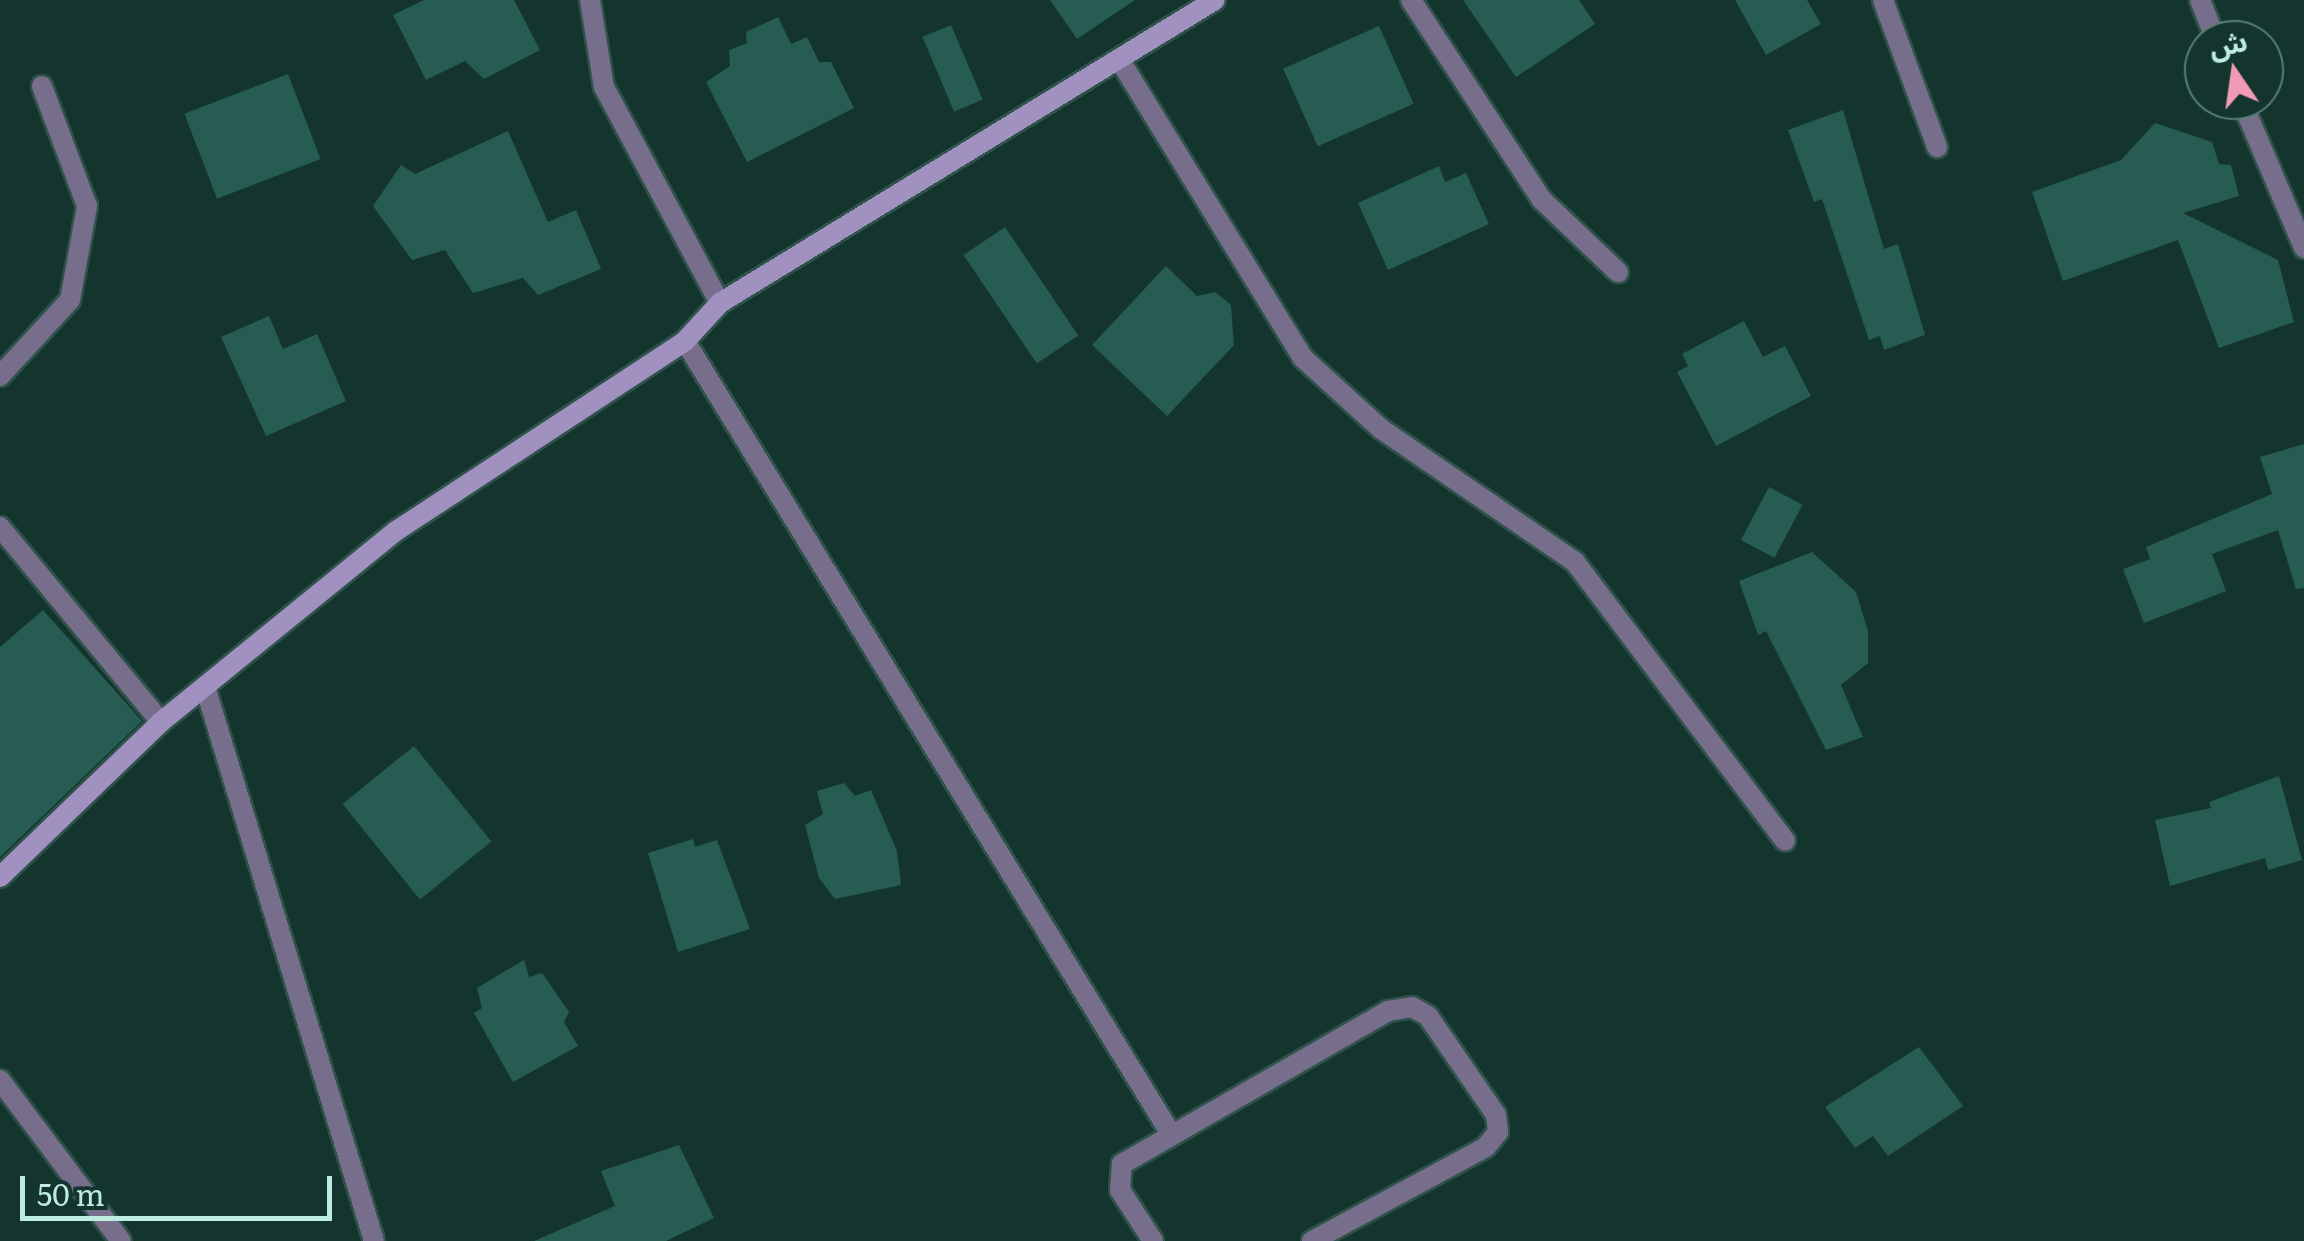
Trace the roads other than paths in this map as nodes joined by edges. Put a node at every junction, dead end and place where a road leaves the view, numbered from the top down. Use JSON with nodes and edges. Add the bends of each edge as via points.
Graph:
{"nodes":[{"id":1,"x":590,"y":0,"type":"edge"},
{"id":2,"x":1215,"y":0,"type":"edge"},
{"id":3,"x":1412,"y":0,"type":"edge"},
{"id":4,"x":1882,"y":0,"type":"edge"},
{"id":5,"x":1119,"y":59,"type":"junction"},
{"id":6,"x":42,"y":86,"type":"dead end"},
{"id":7,"x":2250,"y":120,"type":"edge"},
{"id":8,"x":1937,"y":147,"type":"dead end"},
{"id":9,"x":2304,"y":248,"type":"edge"},
{"id":10,"x":1618,"y":272,"type":"dead end"},
{"id":11,"x":720,"y":303,"type":"junction"},
{"id":12,"x":685,"y":342,"type":"junction"},
{"id":13,"x":0,"y":376,"type":"edge"},
{"id":14,"x":0,"y":527,"type":"edge"},
{"id":15,"x":206,"y":690,"type":"junction"},
{"id":16,"x":161,"y":722,"type":"junction"},
{"id":17,"x":1785,"y":841,"type":"dead end"},
{"id":18,"x":0,"y":877,"type":"edge"},
{"id":19,"x":0,"y":1080,"type":"edge"},
{"id":20,"x":1171,"y":1134,"type":"junction"},
{"id":21,"x":122,"y":1241,"type":"edge"},
{"id":22,"x":374,"y":1241,"type":"edge"},
{"id":23,"x":1153,"y":1241,"type":"edge"},
{"id":24,"x":1312,"y":1241,"type":"edge"}],
"edges":[{"from":1,"to":11,"type":"street","via":[[604,86]]},
{"from":2,"to":5,"type":"street"},
{"from":3,"to":10,"type":"street","via":[[1542,200]]},
{"from":4,"to":8,"type":"street"},
{"from":5,"to":11,"type":"street"},
{"from":5,"to":17,"type":"street","via":[[1303,358],[1381,429],[1575,562]]},
{"from":6,"to":13,"type":"street","via":[[87,206],[70,300]]},
{"from":7,"to":9,"type":"street"},
{"from":11,"to":12,"type":"street"},
{"from":12,"to":15,"type":"street","via":[[396,532]]},
{"from":12,"to":20,"type":"street"},
{"from":14,"to":16,"type":"street"},
{"from":15,"to":16,"type":"street"},
{"from":15,"to":22,"type":"street"},
{"from":16,"to":18,"type":"street"},
{"from":19,"to":21,"type":"street"},
{"from":20,"to":23,"type":"street","via":[[1122,1164],[1118,1177]]},
{"from":20,"to":24,"type":"street","via":[[1388,1011],[1412,1007],[1428,1016],[1496,1115],[1498,1132],[1486,1147]]}]}
